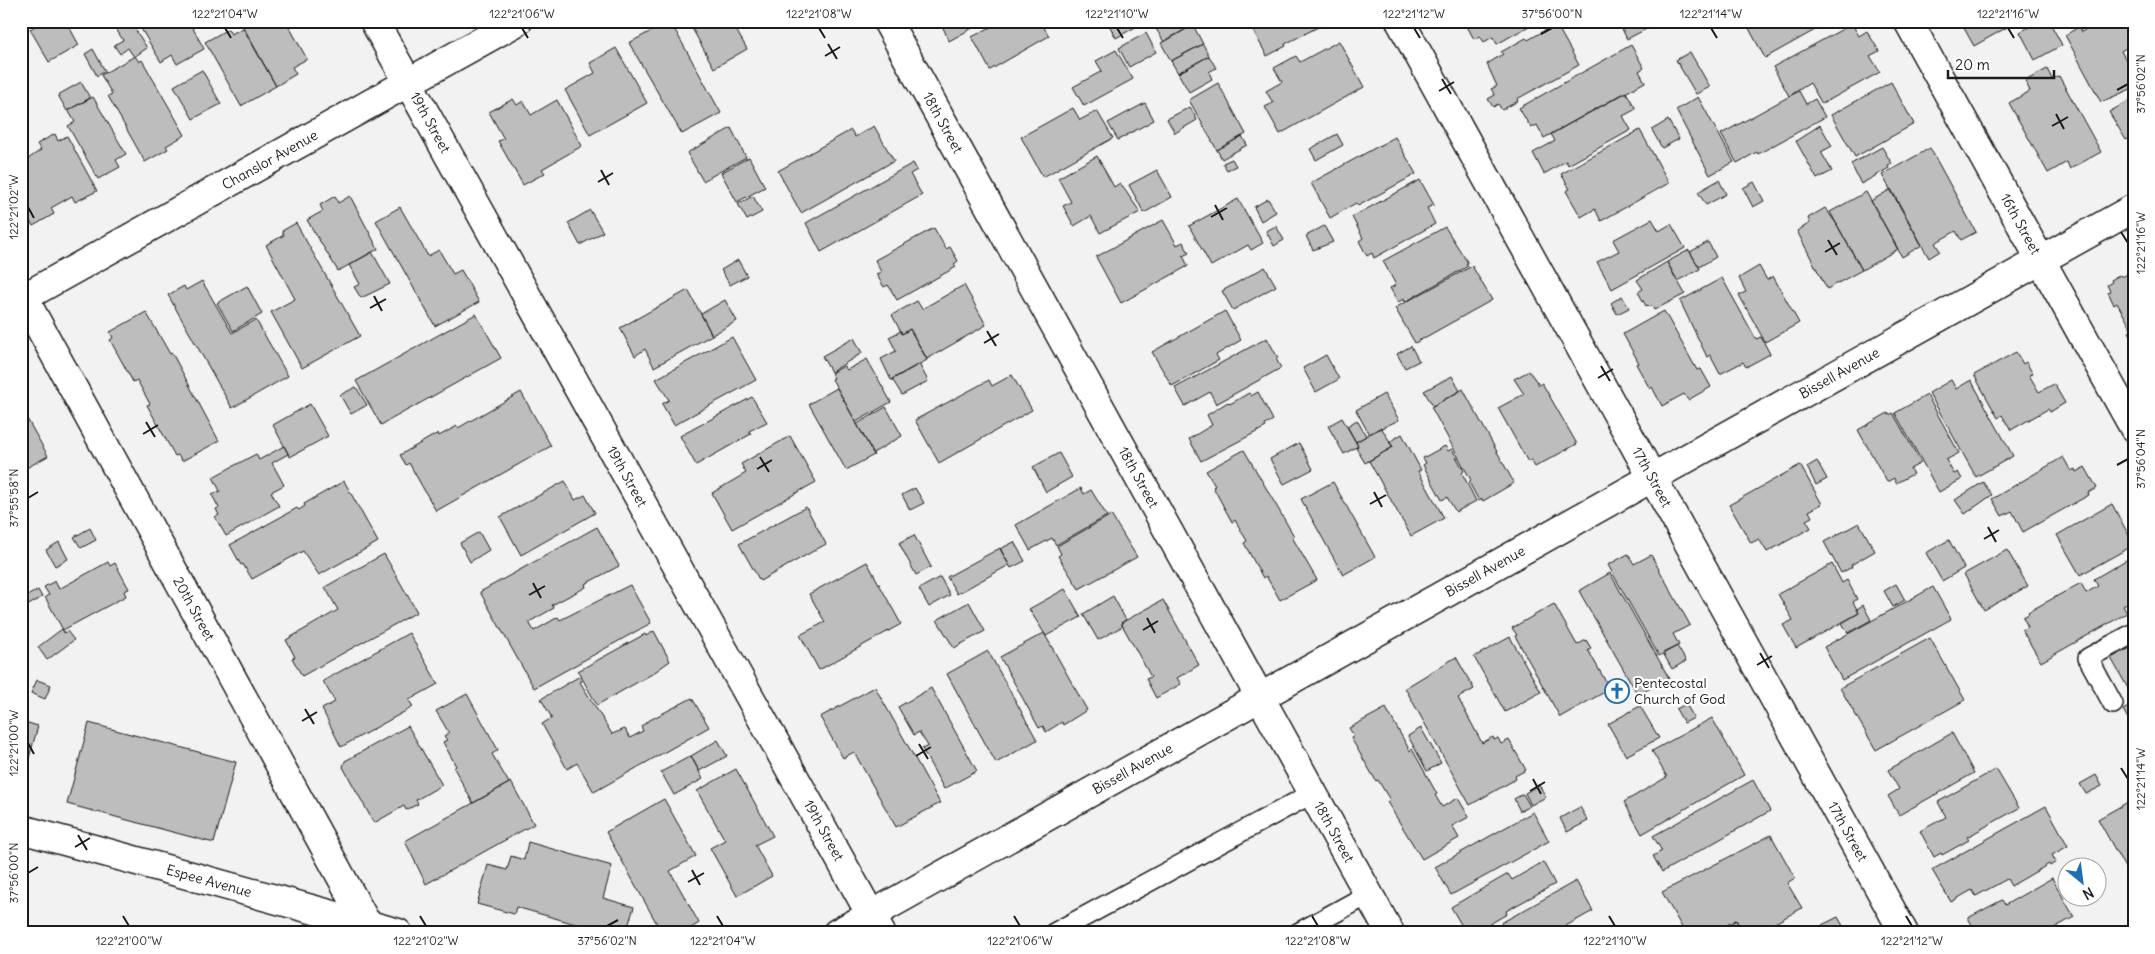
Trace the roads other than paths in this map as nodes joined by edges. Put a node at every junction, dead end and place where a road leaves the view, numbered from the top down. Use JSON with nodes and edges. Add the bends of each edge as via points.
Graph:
{"nodes":[{"id":1,"x":374,"y":21,"type":"edge"},
{"id":2,"x":518,"y":21,"type":"edge"},
{"id":3,"x":887,"y":21,"type":"edge"},
{"id":4,"x":1400,"y":21,"type":"edge"},
{"id":5,"x":1908,"y":21,"type":"edge"},
{"id":6,"x":408,"y":83,"type":"junction"},
{"id":7,"x":2134,"y":208,"type":"edge"},
{"id":8,"x":2041,"y":260,"type":"junction"},
{"id":9,"x":22,"y":296,"type":"edge"},
{"id":10,"x":2134,"y":428,"type":"edge"},
{"id":11,"x":1652,"y":478,"type":"junction"},
{"id":12,"x":2134,"y":633,"type":"edge"},
{"id":13,"x":1261,"y":698,"type":"junction"},
{"id":14,"x":2113,"y":704,"type":"dead end"},
{"id":15,"x":1313,"y":793,"type":"junction"},
{"id":16,"x":21,"y":829,"type":"edge"},
{"id":17,"x":1369,"y":894,"type":"junction"},
{"id":18,"x":367,"y":924,"type":"junction"},
{"id":19,"x":876,"y":924,"type":"edge"},
{"id":20,"x":398,"y":933,"type":"edge"},
{"id":21,"x":837,"y":933,"type":"edge"},
{"id":22,"x":1054,"y":933,"type":"edge"},
{"id":23,"x":1298,"y":933,"type":"edge"},
{"id":24,"x":1390,"y":933,"type":"edge"},
{"id":25,"x":1904,"y":933,"type":"edge"}],
"edges":[{"from":1,"to":6,"type":"street","name":"19th Street"},
{"from":2,"to":6,"type":"street","name":"Chanslor Avenue"},
{"from":3,"to":13,"type":"street","name":"18th Street"},
{"from":4,"to":11,"type":"street","name":"17th Street"},
{"from":5,"to":8,"type":"street","name":"16th Street"},
{"from":6,"to":9,"type":"street","name":"Chanslor Avenue"},
{"from":6,"to":19,"type":"street","name":"19th Street"},
{"from":7,"to":8,"type":"street","name":"Bissell Avenue"},
{"from":8,"to":10,"type":"street","name":"16th Street"},
{"from":8,"to":11,"type":"street","name":"Bissell Avenue"},
{"from":9,"to":18,"type":"street","name":"20th Street"},
{"from":11,"to":13,"type":"street","name":"Bissell Avenue"},
{"from":11,"to":25,"type":"street","name":"17th Street"},
{"from":12,"to":14,"type":"lane","via":[[2088,658]]},
{"from":13,"to":15,"type":"street","name":"18th Street"},
{"from":13,"to":19,"type":"street","name":"Bissell Avenue"},
{"from":15,"to":17,"type":"street","name":"18th Street"},
{"from":15,"to":22,"type":"lane"},
{"from":16,"to":18,"type":"street","name":"Espee Avenue"},
{"from":17,"to":23,"type":"lane"},
{"from":17,"to":24,"type":"street","name":"18th Street"},
{"from":18,"to":20,"type":"street","name":"Espee Avenue"},
{"from":19,"to":21,"type":"street","name":"Bissell Avenue"}]}
